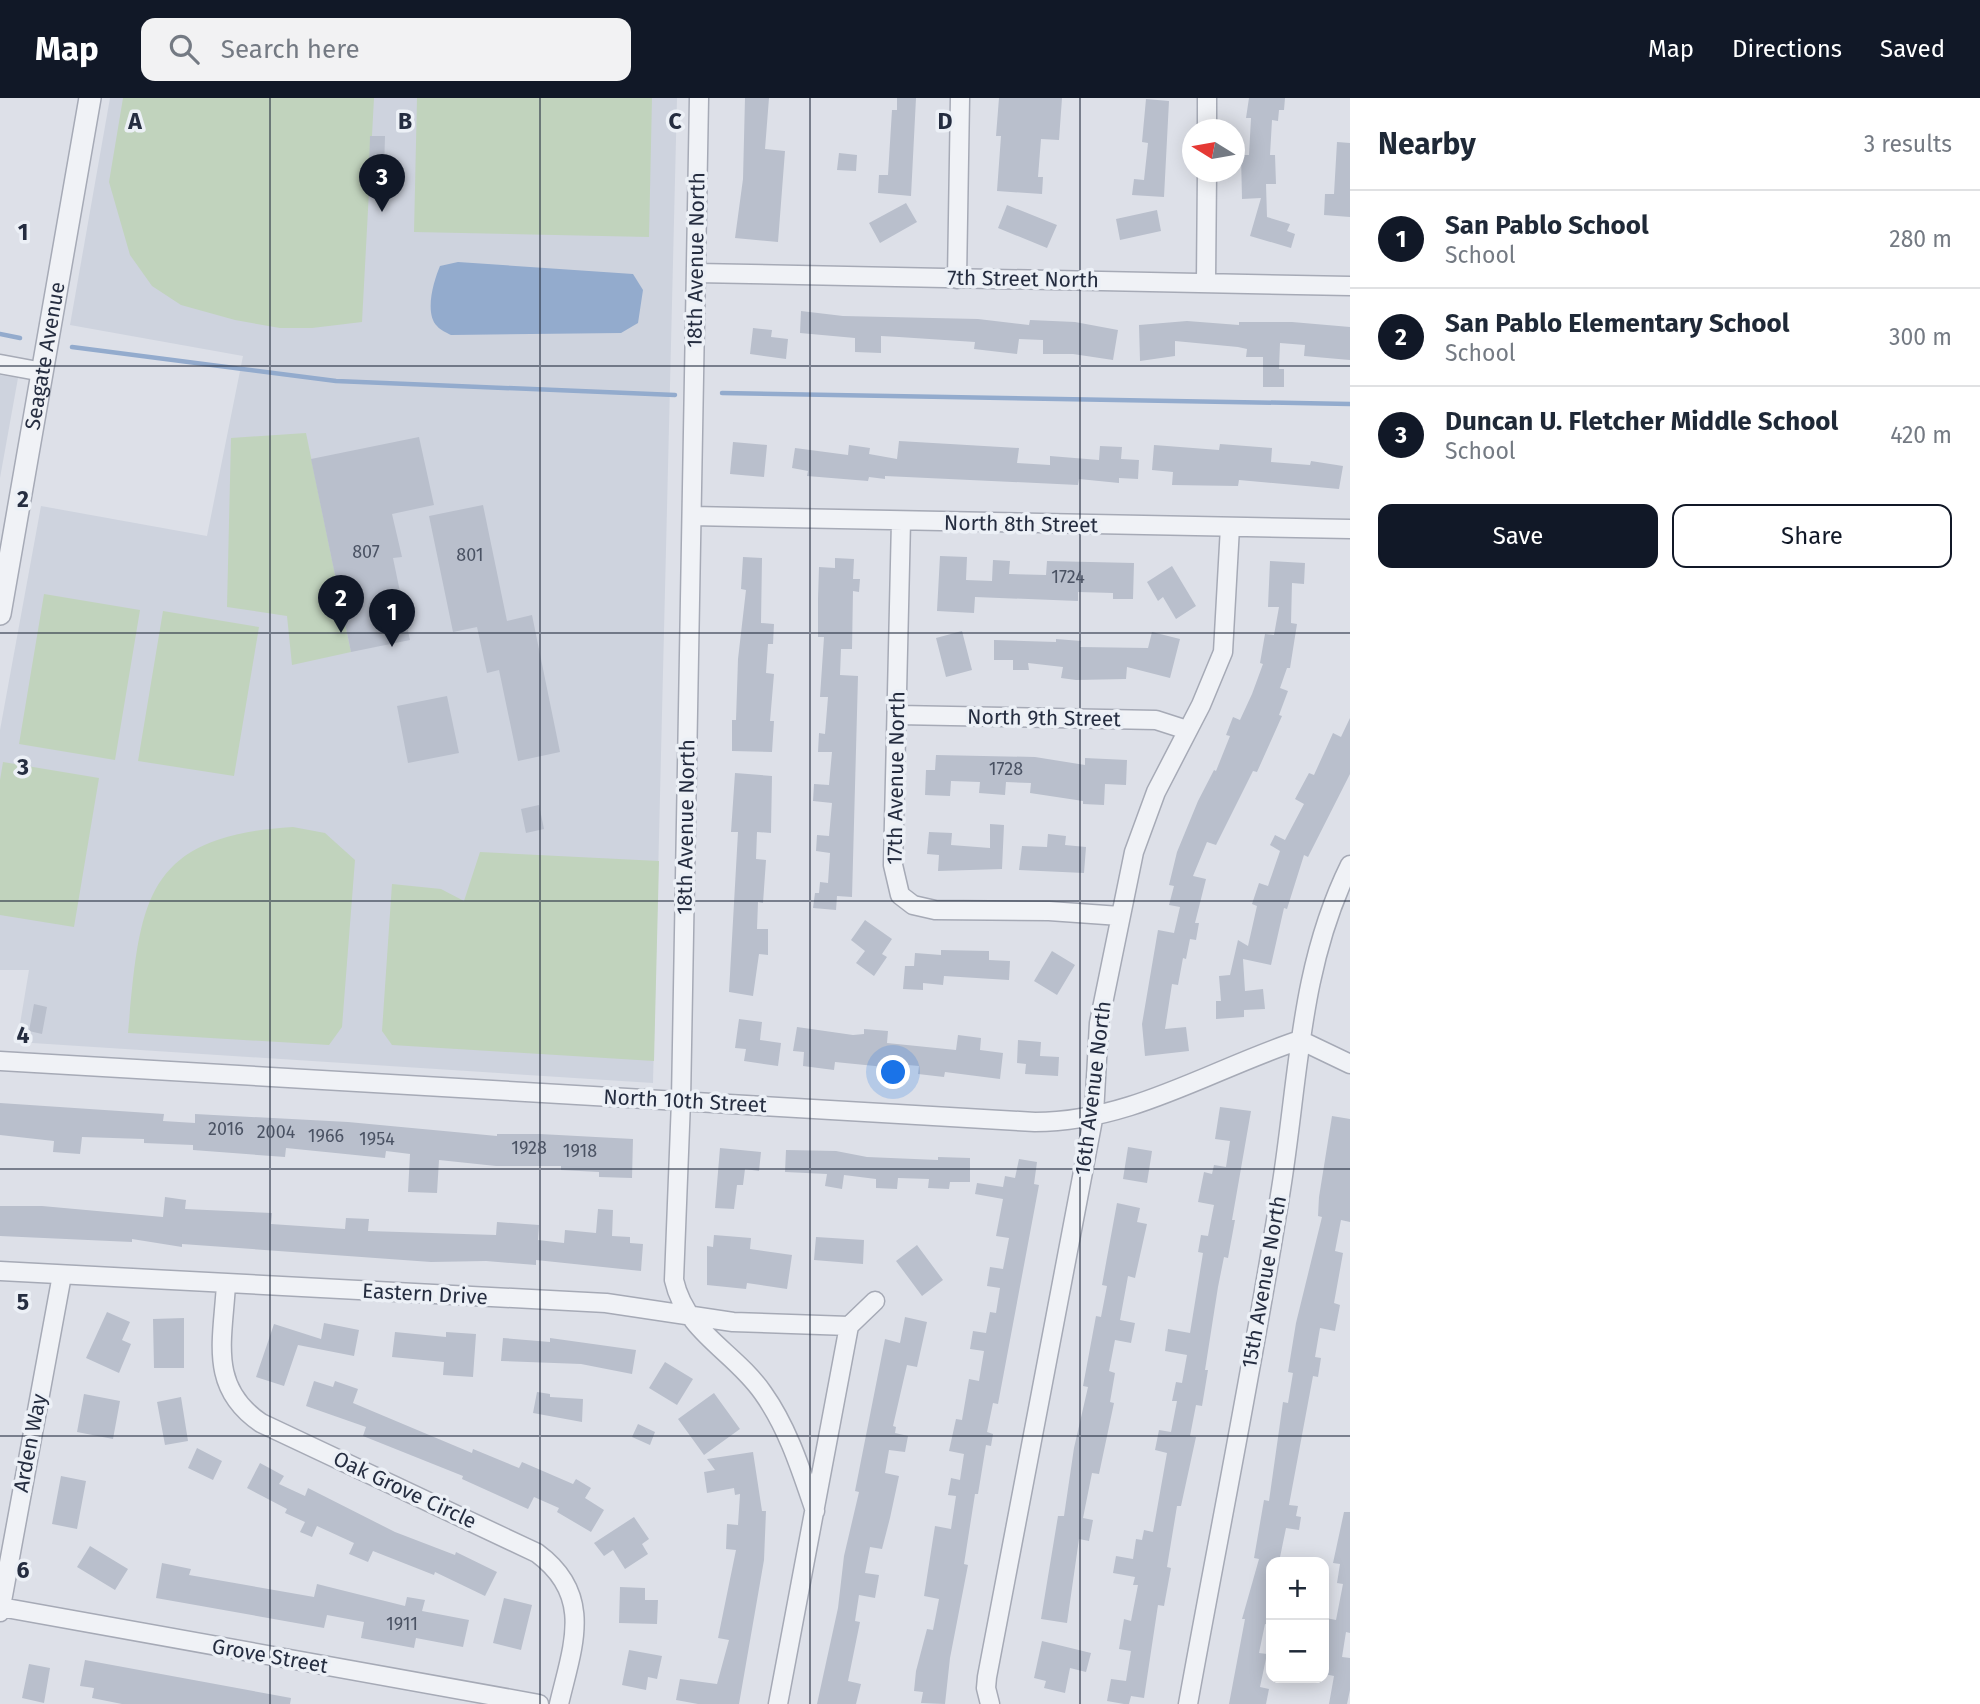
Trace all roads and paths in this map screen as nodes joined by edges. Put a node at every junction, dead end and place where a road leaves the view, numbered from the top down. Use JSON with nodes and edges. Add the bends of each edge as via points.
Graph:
{"nodes":[{"id":1,"x":90,"y":98,"type":"edge"},
{"id":2,"x":699,"y":98,"type":"edge"},
{"id":3,"x":960,"y":98,"type":"edge"},
{"id":4,"x":1207,"y":98,"type":"edge"},
{"id":5,"x":1207,"y":119,"type":"edge"},
{"id":6,"x":1206,"y":182,"type":"edge"},
{"id":7,"x":696,"y":273,"type":"junction"},
{"id":8,"x":957,"y":279,"type":"junction"},
{"id":9,"x":1206,"y":281,"type":"junction"},
{"id":10,"x":1350,"y":286,"type":"edge"},
{"id":11,"x":0,"y":364,"type":"edge"},
{"id":12,"x":43,"y":372,"type":"junction"},
{"id":13,"x":692,"y":516,"type":"junction"},
{"id":14,"x":901,"y":522,"type":"junction"},
{"id":15,"x":1230,"y":527,"type":"junction"},
{"id":16,"x":1350,"y":528,"type":"edge"},
{"id":17,"x":0,"y":614,"type":"edge"},
{"id":18,"x":898,"y":715,"type":"junction"},
{"id":19,"x":1187,"y":730,"type":"junction"},
{"id":20,"x":1350,"y":865,"type":"edge"},
{"id":21,"x":1119,"y":916,"type":"junction"},
{"id":22,"x":1300,"y":1040,"type":"junction"},
{"id":23,"x":0,"y":1061,"type":"edge"},
{"id":24,"x":1350,"y":1064,"type":"edge"},
{"id":25,"x":681,"y":1101,"type":"junction"},
{"id":26,"x":1094,"y":1114,"type":"junction"},
{"id":27,"x":0,"y":1271,"type":"edge"},
{"id":28,"x":62,"y":1275,"type":"junction"},
{"id":29,"x":226,"y":1284,"type":"junction"},
{"id":30,"x":875,"y":1301,"type":"dead end"},
{"id":31,"x":688,"y":1317,"type":"junction"},
{"id":32,"x":849,"y":1326,"type":"junction"},
{"id":33,"x":815,"y":1511,"type":"junction"},
{"id":34,"x":0,"y":1609,"type":"edge"},
{"id":35,"x":539,"y":1704,"type":"edge"},
{"id":36,"x":559,"y":1704,"type":"edge"},
{"id":37,"x":778,"y":1704,"type":"edge"},
{"id":38,"x":990,"y":1704,"type":"edge"},
{"id":39,"x":1188,"y":1704,"type":"edge"}],
"edges":[{"from":1,"to":12,"type":"street","name":"Seagate Avenue"},
{"from":2,"to":7,"type":"street","name":"18th Avenue North"},
{"from":3,"to":8,"type":"street"},
{"from":4,"to":5,"type":"street"},
{"from":6,"to":9,"type":"street"},
{"from":7,"to":8,"type":"street","name":"7th Street North"},
{"from":7,"to":13,"type":"street","name":"18th Avenue North"},
{"from":8,"to":9,"type":"street","name":"7th Street North"},
{"from":9,"to":10,"type":"street","name":"7th Street North"},
{"from":11,"to":12,"type":"street"},
{"from":12,"to":17,"type":"street","name":"Seagate Avenue"},
{"from":13,"to":14,"type":"street","name":"North 8th Street"},
{"from":13,"to":25,"type":"street","name":"18th Avenue North"},
{"from":14,"to":15,"type":"street","name":"North 8th Street"},
{"from":14,"to":18,"type":"street","name":"17th Avenue North"},
{"from":15,"to":16,"type":"street","name":"North 8th Street"},
{"from":15,"to":19,"type":"street","name":"16th Avenue North","via":[[1223,652]]},
{"from":18,"to":19,"type":"street","name":"North 9th Street","via":[[1156,720]]},
{"from":18,"to":21,"type":"street","name":"17th Avenue North","via":[[893,865],[900,895],[913,905],[935,910]]},
{"from":19,"to":21,"type":"street","name":"16th Avenue North","via":[[1144,818]]},
{"from":20,"to":22,"type":"street","name":"15th Avenue North","via":[[1321,932]]},
{"from":21,"to":26,"type":"street","name":"16th Avenue North","via":[[1099,1023]]},
{"from":22,"to":24,"type":"street"},
{"from":22,"to":26,"type":"street","name":"North 10th Street","via":[[1142,1103]]},
{"from":22,"to":39,"type":"street","name":"15th Avenue North","via":[[1282,1188]]},
{"from":23,"to":25,"type":"street","name":"North 10th Street"},
{"from":25,"to":26,"type":"street","name":"North 10th Street","via":[[1035,1122],[1062,1122]]},
{"from":25,"to":31,"type":"street","name":"18th Avenue North","via":[[674,1280]]},
{"from":26,"to":38,"type":"street","name":"16th Avenue North","via":[[987,1677]]},
{"from":27,"to":28,"type":"street","name":"Eastern Drive"},
{"from":28,"to":29,"type":"street","name":"Eastern Drive"},
{"from":28,"to":34,"type":"street","name":"Arden Way"},
{"from":29,"to":31,"type":"street","name":"Eastern Drive","via":[[606,1303]]},
{"from":29,"to":36,"type":"street","name":"Oak Grove Circle","via":[[225,1382],[240,1409],[537,1553],[566,1581],[575,1622]]},
{"from":30,"to":32,"type":"street"},
{"from":31,"to":32,"type":"street","name":"Eastern Drive"},
{"from":31,"to":33,"type":"street","name":"18th Avenue North","via":[[762,1390],[797,1458]]},
{"from":32,"to":33,"type":"street","name":"18th Avenue North"},
{"from":33,"to":37,"type":"street","name":"18th Avenue North"},
{"from":34,"to":35,"type":"street","name":"Grove Street"}]}
